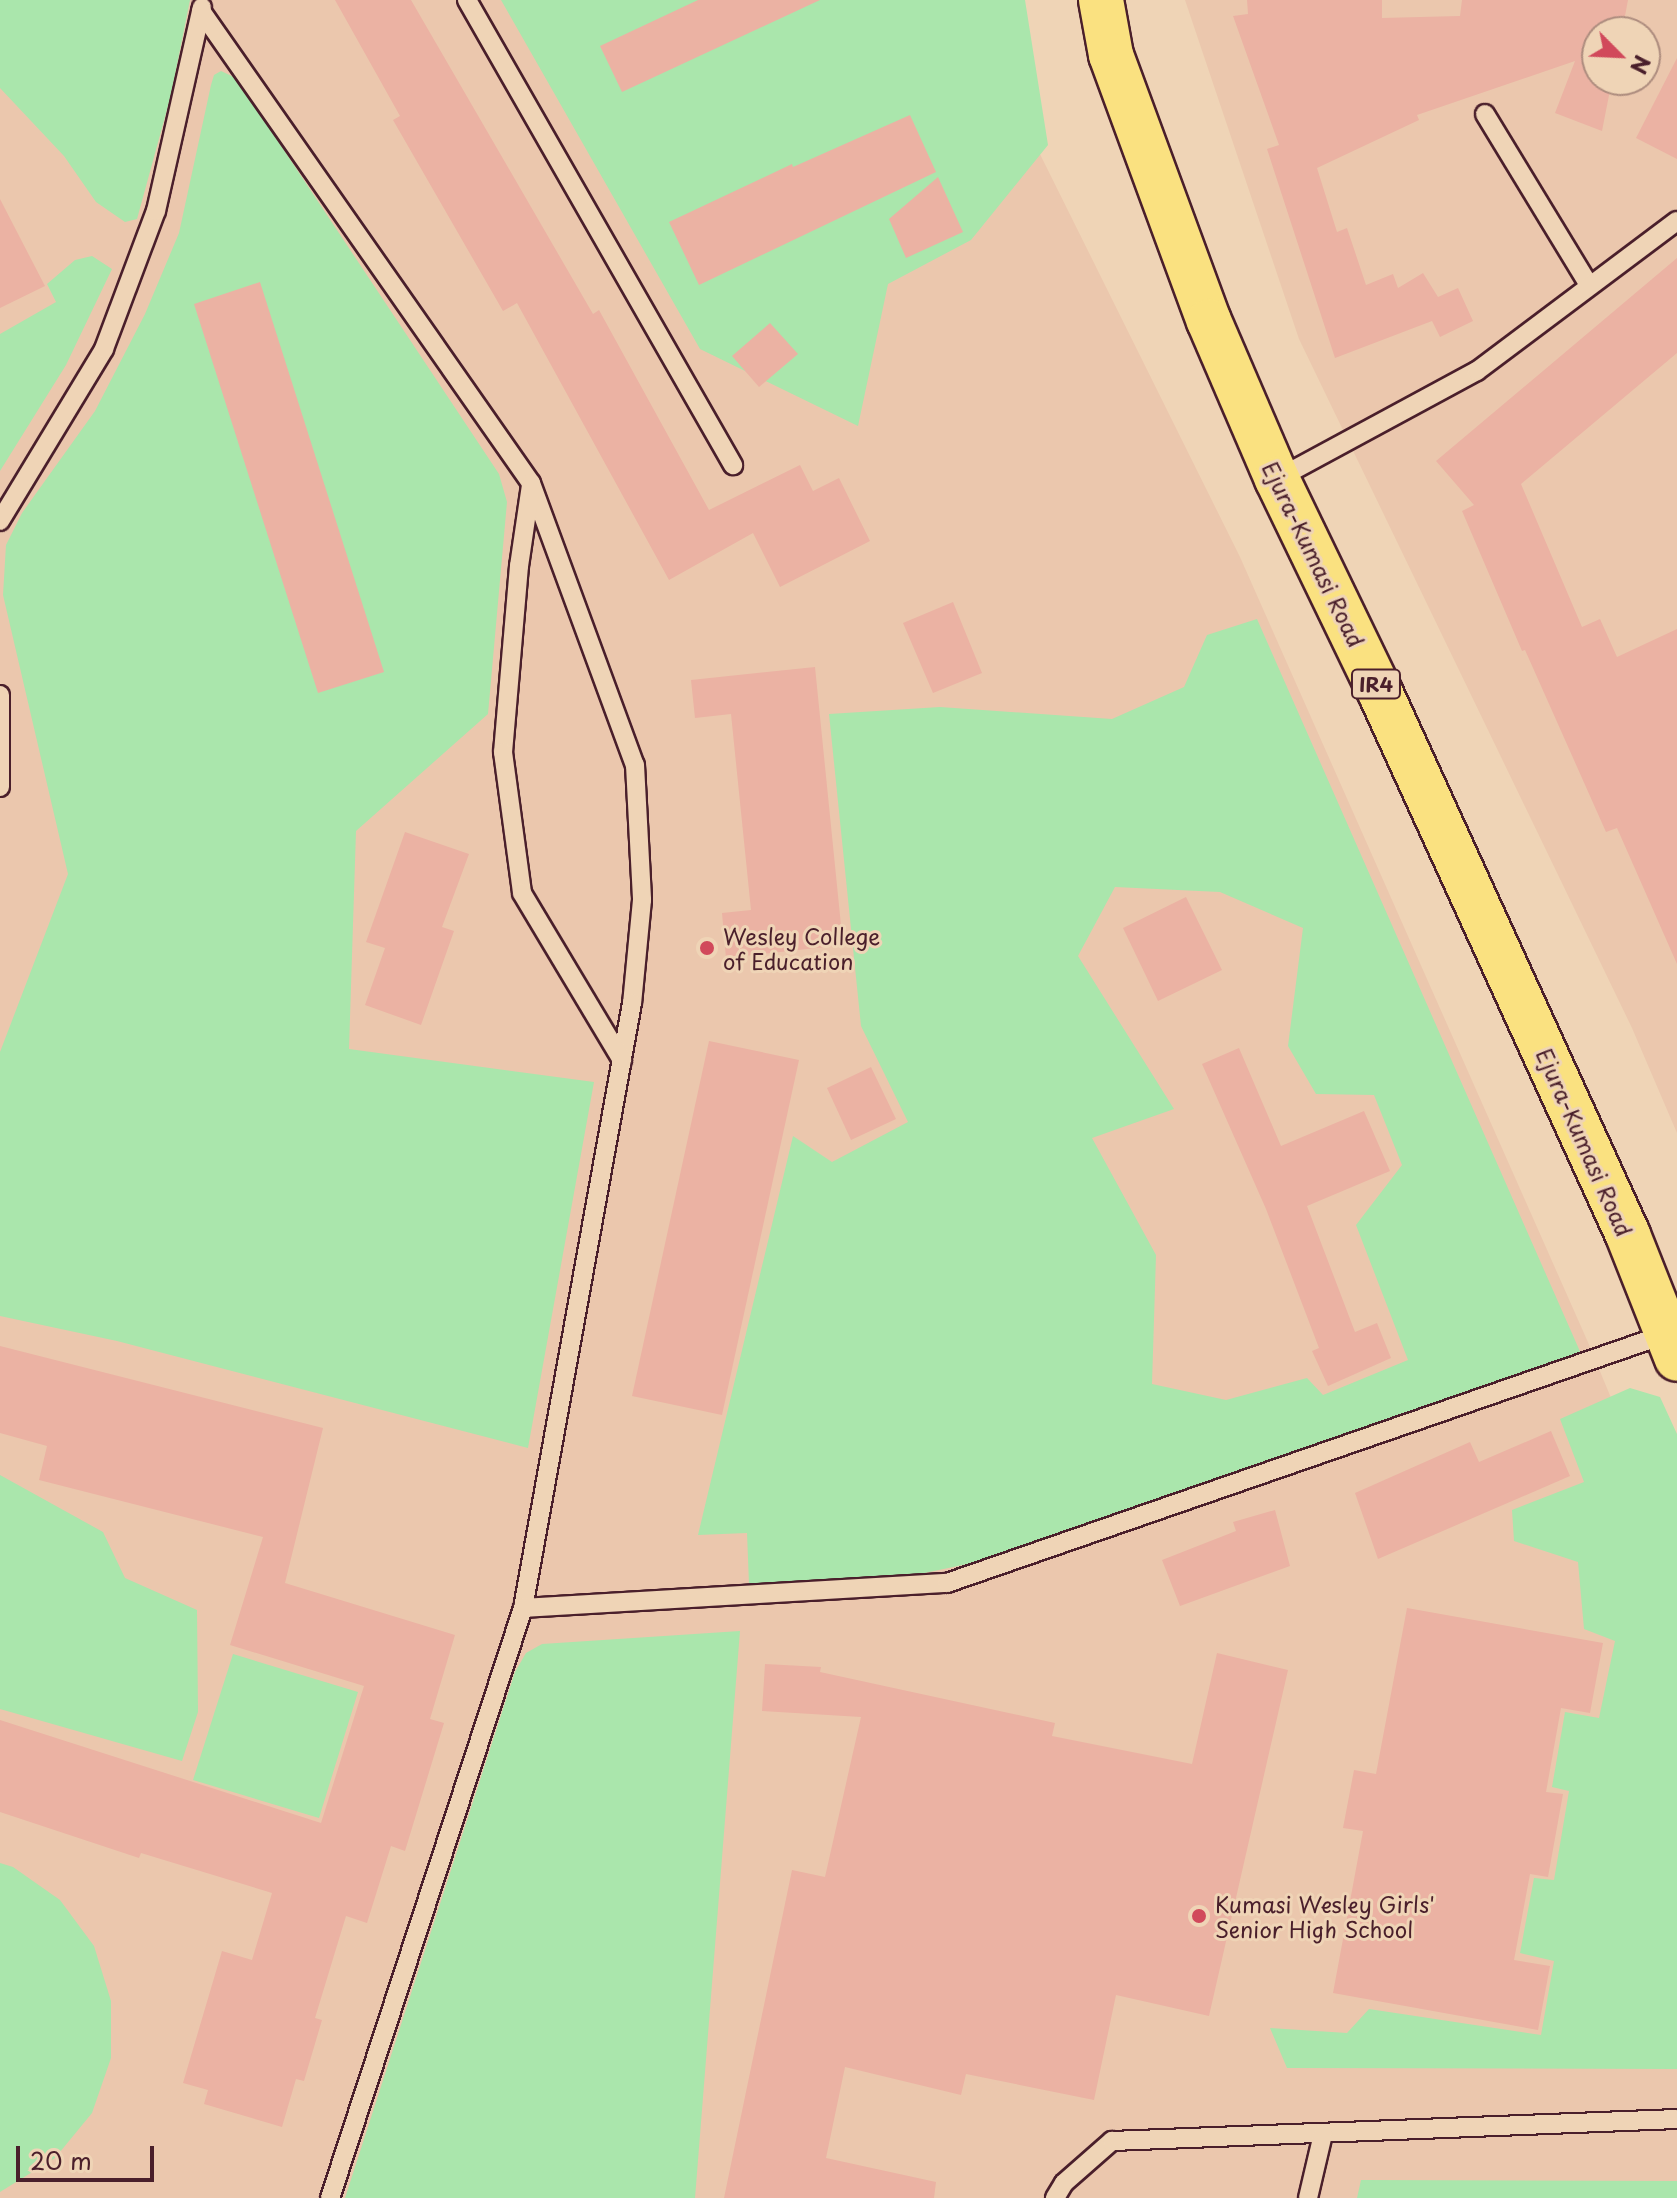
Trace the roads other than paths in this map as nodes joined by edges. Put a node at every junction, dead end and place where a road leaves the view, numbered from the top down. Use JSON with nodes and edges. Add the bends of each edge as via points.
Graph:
{"nodes":[{"id":1,"x":467,"y":0,"type":"edge"},
{"id":2,"x":1101,"y":0,"type":"edge"},
{"id":3,"x":202,"y":6,"type":"edge"},
{"id":4,"x":1485,"y":114,"type":"dead end"},
{"id":5,"x":1677,"y":221,"type":"edge"},
{"id":6,"x":1589,"y":285,"type":"junction"},
{"id":7,"x":733,"y":465,"type":"dead end"},
{"id":8,"x":1277,"y":479,"type":"junction"},
{"id":9,"x":531,"y":483,"type":"junction"},
{"id":10,"x":0,"y":521,"type":"edge"},
{"id":11,"x":0,"y":695,"type":"edge"},
{"id":12,"x":0,"y":787,"type":"edge"},
{"id":13,"x":622,"y":1060,"type":"junction"},
{"id":14,"x":1672,"y":1346,"type":"edge"},
{"id":15,"x":523,"y":1608,"type":"junction"},
{"id":16,"x":1677,"y":2119,"type":"edge"},
{"id":17,"x":1323,"y":2134,"type":"junction"},
{"id":18,"x":330,"y":2198,"type":"edge"},
{"id":19,"x":1055,"y":2198,"type":"edge"},
{"id":20,"x":1308,"y":2198,"type":"edge"}],
"edges":[{"from":1,"to":7,"type":"lane"},
{"from":2,"to":8,"type":"main road","name":"Ejura-Kumasi Road","number":"IR4","via":[[1111,55],[1209,321]]},
{"from":3,"to":9,"type":"lane"},
{"from":3,"to":10,"type":"lane","via":[[156,211],[104,349]]},
{"from":4,"to":6,"type":"lane"},
{"from":5,"to":6,"type":"lane"},
{"from":6,"to":8,"type":"lane","via":[[1477,371]]},
{"from":8,"to":14,"type":"main road","name":"Ejura-Kumasi Road","number":"IR4","via":[[1387,706],[1628,1235]]},
{"from":9,"to":13,"type":"lane","via":[[635,765],[642,900]]},
{"from":9,"to":13,"type":"lane","via":[[503,752],[522,893]]},
{"from":11,"to":12,"type":"lane"},
{"from":13,"to":15,"type":"lane"},
{"from":14,"to":15,"type":"lane","via":[[947,1583]]},
{"from":15,"to":18,"type":"lane"},
{"from":16,"to":17,"type":"lane"},
{"from":17,"to":19,"type":"lane","via":[[1112,2141],[1064,2183]]},
{"from":17,"to":20,"type":"lane"}]}
